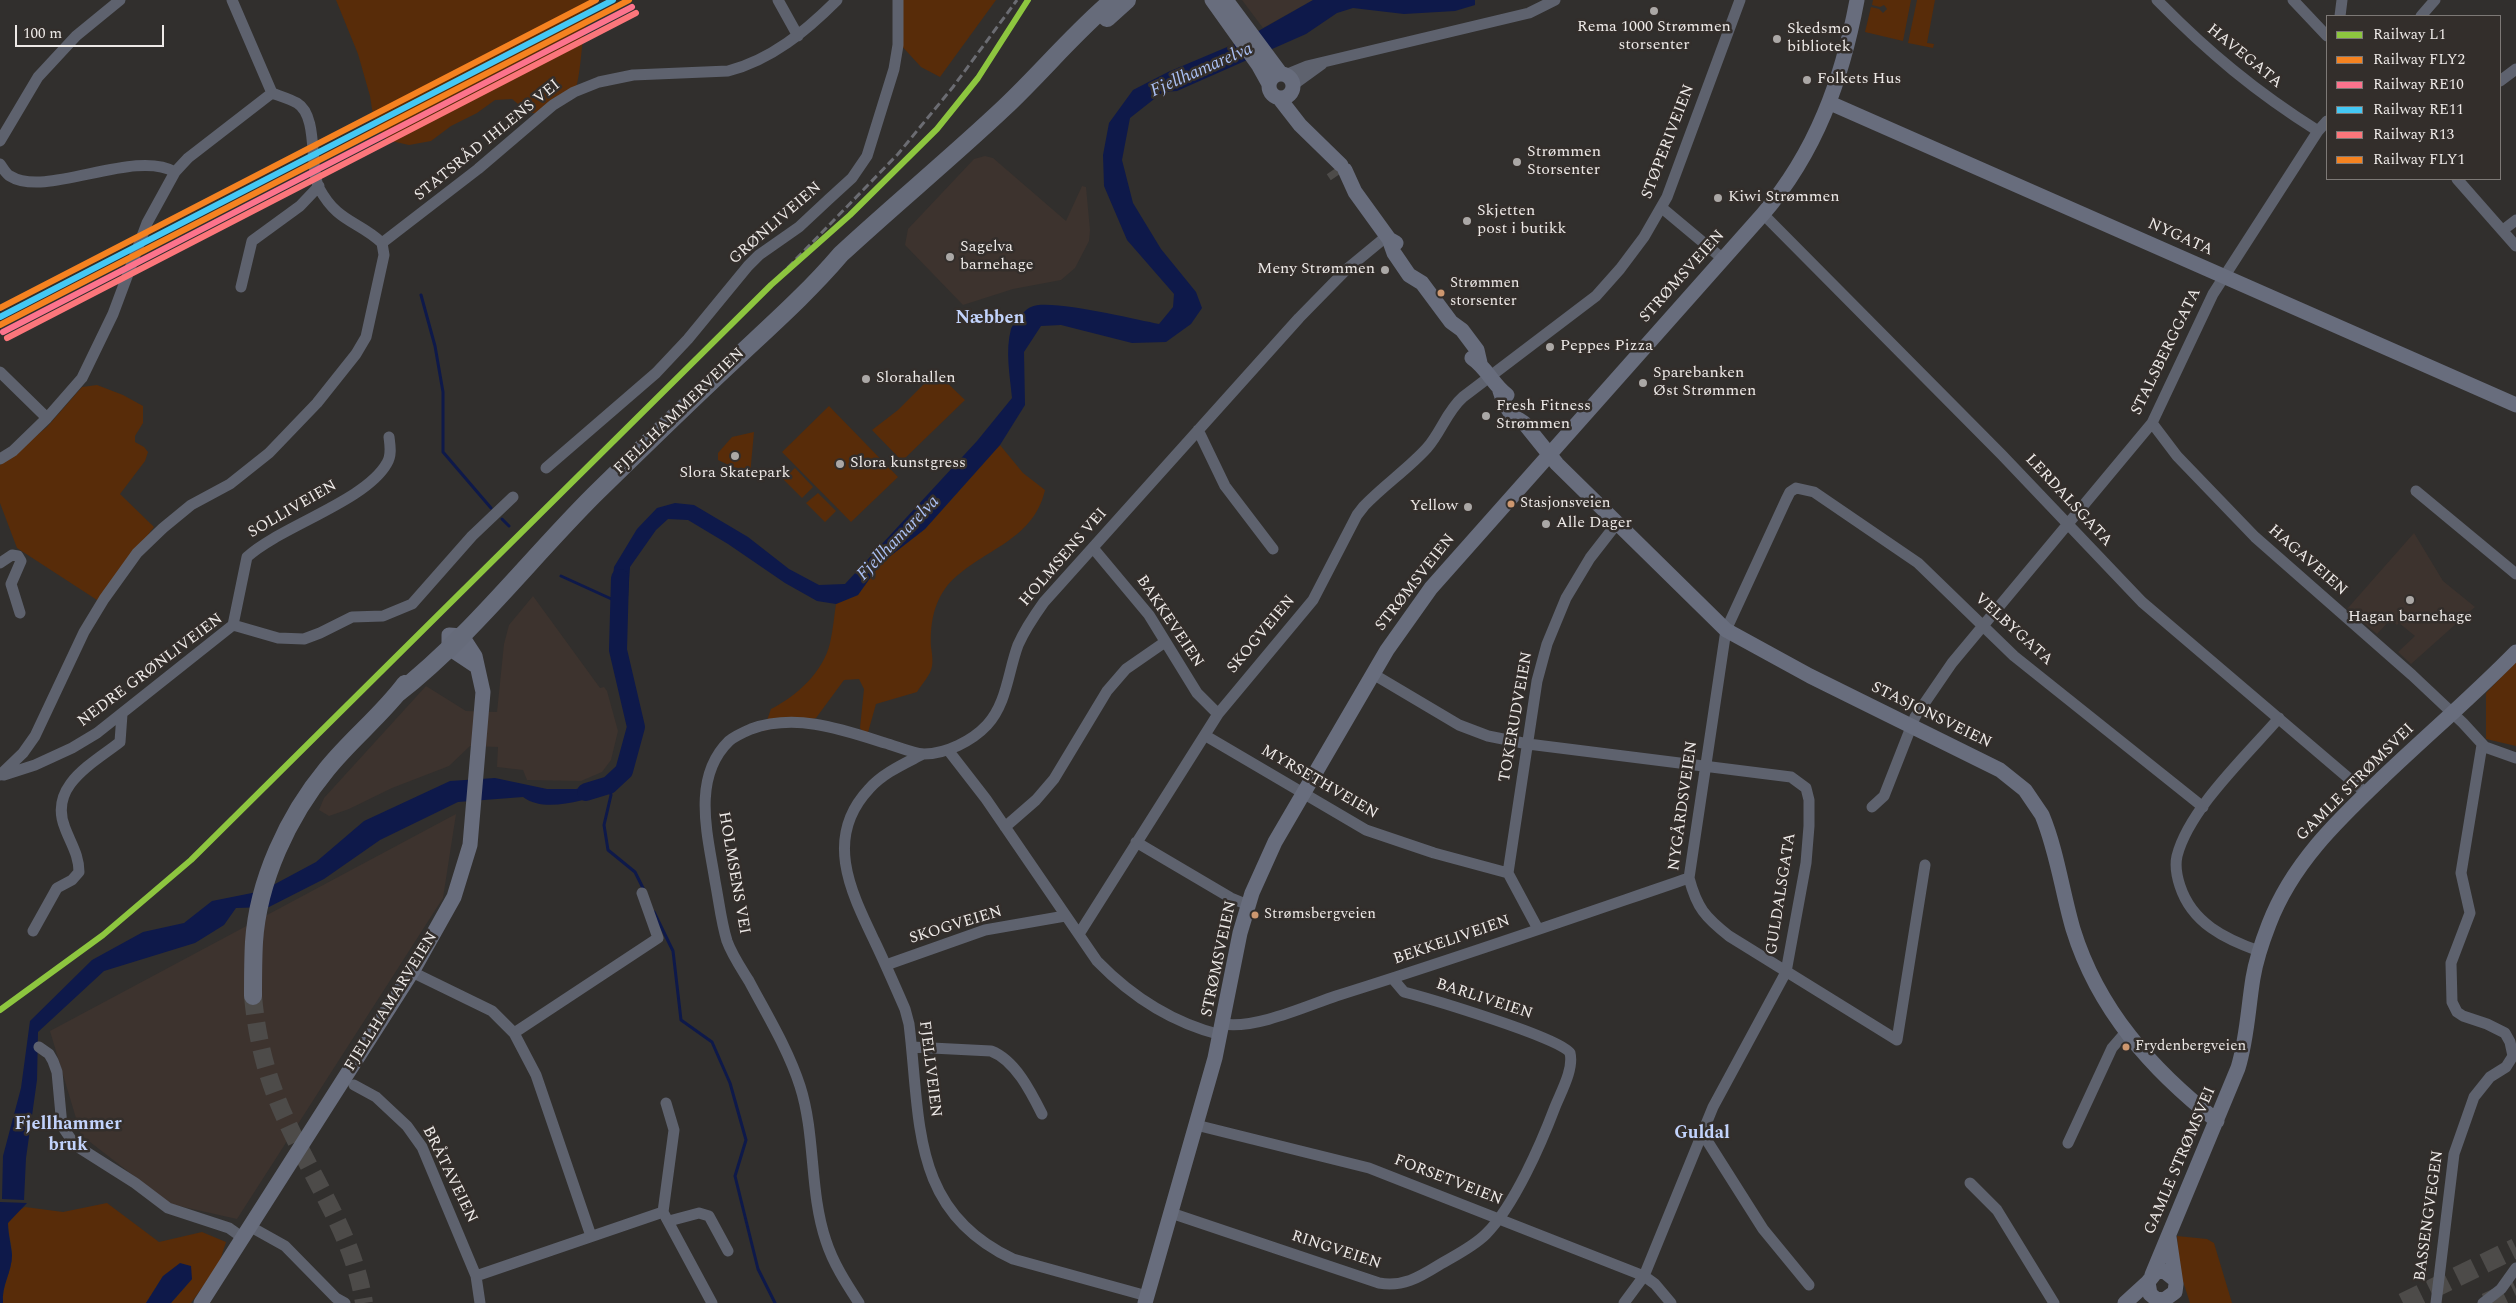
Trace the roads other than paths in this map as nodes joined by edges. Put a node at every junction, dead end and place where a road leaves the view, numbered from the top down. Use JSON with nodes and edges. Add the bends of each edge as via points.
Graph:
{"nodes":[{"id":1,"x":120,"y":0,"type":"edge"},
{"id":2,"x":232,"y":0,"type":"edge"},
{"id":3,"x":778,"y":0,"type":"edge"},
{"id":4,"x":837,"y":0,"type":"edge"},
{"id":5,"x":898,"y":0,"type":"edge"},
{"id":6,"x":1113,"y":0,"type":"edge"},
{"id":7,"x":1127,"y":0,"type":"edge"},
{"id":8,"x":1212,"y":0,"type":"edge"},
{"id":9,"x":1226,"y":0,"type":"edge"},
{"id":10,"x":1555,"y":0,"type":"edge"},
{"id":11,"x":1740,"y":0,"type":"edge"},
{"id":12,"x":1857,"y":0,"type":"edge"},
{"id":13,"x":2157,"y":0,"type":"edge"},
{"id":14,"x":2293,"y":0,"type":"edge"},
{"id":15,"x":2342,"y":0,"type":"edge"},
{"id":16,"x":2435,"y":0,"type":"edge"},
{"id":17,"x":2340,"y":15,"type":"edge"},
{"id":18,"x":2422,"y":15,"type":"edge"},
{"id":19,"x":1244,"y":35,"type":"junction"},
{"id":20,"x":2326,"y":35,"type":"edge"},
{"id":21,"x":798,"y":36,"type":"junction"},
{"id":22,"x":1045,"y":69,"type":"junction"},
{"id":23,"x":2516,"y":69,"type":"edge"},
{"id":24,"x":2501,"y":81,"type":"edge"},
{"id":25,"x":1283,"y":84,"type":"junction"},
{"id":26,"x":272,"y":93,"type":"junction"},
{"id":27,"x":1830,"y":103,"type":"junction"},
{"id":28,"x":2326,"y":122,"type":"edge"},
{"id":29,"x":2318,"y":131,"type":"junction"},
{"id":30,"x":0,"y":141,"type":"edge"},
{"id":31,"x":0,"y":164,"type":"edge"},
{"id":32,"x":175,"y":172,"type":"junction"},
{"id":33,"x":2458,"y":180,"type":"edge"},
{"id":34,"x":318,"y":186,"type":"junction"},
{"id":35,"x":1662,"y":208,"type":"junction"},
{"id":36,"x":1763,"y":214,"type":"junction"},
{"id":37,"x":2516,"y":220,"type":"edge"},
{"id":38,"x":2503,"y":230,"type":"junction"},
{"id":39,"x":1388,"y":237,"type":"junction"},
{"id":40,"x":382,"y":243,"type":"junction"},
{"id":41,"x":2516,"y":246,"type":"edge"},
{"id":42,"x":1723,"y":259,"type":"junction"},
{"id":43,"x":2224,"y":276,"type":"junction"},
{"id":44,"x":241,"y":287,"type":"dead end"},
{"id":45,"x":0,"y":372,"type":"edge"},
{"id":46,"x":1490,"y":376,"type":"junction"},
{"id":47,"x":2516,"y":405,"type":"edge"},
{"id":48,"x":47,"y":418,"type":"junction"},
{"id":49,"x":2152,"y":423,"type":"junction"},
{"id":50,"x":1198,"y":430,"type":"junction"},
{"id":51,"x":389,"y":437,"type":"dead end"},
{"id":52,"x":1548,"y":454,"type":"junction"},
{"id":53,"x":0,"y":459,"type":"edge"},
{"id":54,"x":546,"y":468,"type":"dead end"},
{"id":55,"x":1796,"y":488,"type":"joint"},
{"id":56,"x":2416,"y":491,"type":"dead end"},
{"id":57,"x":513,"y":497,"type":"dead end"},
{"id":58,"x":1618,"y":522,"type":"junction"},
{"id":59,"x":2068,"y":524,"type":"junction"},
{"id":60,"x":1093,"y":548,"type":"junction"},
{"id":61,"x":1273,"y":549,"type":"dead end"},
{"id":62,"x":0,"y":562,"type":"edge"},
{"id":63,"x":2516,"y":574,"type":"edge"},
{"id":64,"x":20,"y":613,"type":"dead end"},
{"id":65,"x":233,"y":625,"type":"junction"},
{"id":66,"x":1982,"y":627,"type":"junction"},
{"id":67,"x":1726,"y":630,"type":"junction"},
{"id":68,"x":453,"y":640,"type":"junction"},
{"id":69,"x":1165,"y":642,"type":"junction"},
{"id":70,"x":2516,"y":652,"type":"edge"},
{"id":71,"x":1373,"y":674,"type":"junction"},
{"id":72,"x":2452,"y":713,"type":"junction"},
{"id":73,"x":122,"y":714,"type":"junction"},
{"id":74,"x":1218,"y":714,"type":"junction"},
{"id":75,"x":2279,"y":718,"type":"junction"},
{"id":76,"x":1911,"y":725,"type":"junction"},
{"id":77,"x":1206,"y":736,"type":"junction"},
{"id":78,"x":1528,"y":744,"type":"junction"},
{"id":79,"x":2482,"y":744,"type":"junction"},
{"id":80,"x":948,"y":750,"type":"junction"},
{"id":81,"x":923,"y":754,"type":"junction"},
{"id":82,"x":2516,"y":758,"type":"edge"},
{"id":83,"x":1705,"y":766,"type":"junction"},
{"id":84,"x":0,"y":776,"type":"edge"},
{"id":85,"x":2366,"y":793,"type":"junction"},
{"id":86,"x":1303,"y":794,"type":"junction"},
{"id":87,"x":1872,"y":807,"type":"dead end"},
{"id":88,"x":2203,"y":807,"type":"junction"},
{"id":89,"x":1005,"y":826,"type":"junction"},
{"id":90,"x":1136,"y":842,"type":"junction"},
{"id":91,"x":1924,"y":865,"type":"dead end"},
{"id":92,"x":1508,"y":873,"type":"junction"},
{"id":93,"x":1689,"y":878,"type":"junction"},
{"id":94,"x":642,"y":893,"type":"dead end"},
{"id":95,"x":1248,"y":904,"type":"junction"},
{"id":96,"x":1065,"y":916,"type":"junction"},
{"id":97,"x":1538,"y":929,"type":"junction"},
{"id":98,"x":34,"y":932,"type":"dead end"},
{"id":99,"x":1079,"y":934,"type":"junction"},
{"id":100,"x":2259,"y":951,"type":"junction"},
{"id":101,"x":886,"y":965,"type":"junction"},
{"id":102,"x":412,"y":972,"type":"junction"},
{"id":103,"x":1786,"y":972,"type":"junction"},
{"id":104,"x":1393,"y":978,"type":"junction"},
{"id":105,"x":253,"y":996,"type":"tunnel mouth"},
{"id":106,"x":1222,"y":1029,"type":"junction"},
{"id":107,"x":514,"y":1032,"type":"junction"},
{"id":108,"x":2125,"y":1032,"type":"junction"},
{"id":109,"x":39,"y":1047,"type":"dead end"},
{"id":110,"x":912,"y":1047,"type":"junction"},
{"id":111,"x":1568,"y":1048,"type":"joint"},
{"id":112,"x":354,"y":1085,"type":"dead end"},
{"id":113,"x":666,"y":1103,"type":"dead end"},
{"id":114,"x":1042,"y":1114,"type":"dead end"},
{"id":115,"x":2217,"y":1121,"type":"junction"},
{"id":116,"x":1196,"y":1125,"type":"junction"},
{"id":117,"x":1701,"y":1136,"type":"junction"},
{"id":118,"x":2068,"y":1143,"type":"dead end"},
{"id":119,"x":1970,"y":1183,"type":"dead end"},
{"id":120,"x":1171,"y":1214,"type":"junction"},
{"id":121,"x":666,"y":1217,"type":"junction"},
{"id":122,"x":1500,"y":1218,"type":"junction"},
{"id":123,"x":247,"y":1232,"type":"junction"},
{"id":124,"x":591,"y":1236,"type":"junction"},
{"id":125,"x":2169,"y":1237,"type":"junction"},
{"id":126,"x":728,"y":1251,"type":"dead end"},
{"id":127,"x":2516,"y":1268,"type":"edge"},
{"id":128,"x":476,"y":1276,"type":"junction"},
{"id":129,"x":1644,"y":1276,"type":"junction"},
{"id":130,"x":2150,"y":1278,"type":"junction"},
{"id":131,"x":2175,"y":1283,"type":"junction"},
{"id":132,"x":1809,"y":1285,"type":"dead end"},
{"id":133,"x":1146,"y":1299,"type":"edge"},
{"id":134,"x":2157,"y":1302,"type":"edge"},
{"id":135,"x":201,"y":1303,"type":"edge"},
{"id":136,"x":345,"y":1303,"type":"edge"},
{"id":137,"x":480,"y":1303,"type":"edge"},
{"id":138,"x":712,"y":1303,"type":"edge"},
{"id":139,"x":859,"y":1303,"type":"edge"},
{"id":140,"x":1624,"y":1303,"type":"edge"},
{"id":141,"x":1671,"y":1303,"type":"edge"},
{"id":142,"x":2054,"y":1303,"type":"edge"},
{"id":143,"x":2125,"y":1303,"type":"edge"},
{"id":144,"x":2184,"y":1303,"type":"edge"},
{"id":145,"x":2436,"y":1303,"type":"edge"},
{"id":146,"x":2484,"y":1303,"type":"edge"}],
"edges":[{"from":1,"to":30,"type":"street","via":[[76,36],[38,77]]},
{"from":2,"to":26,"type":"street"},
{"from":3,"to":21,"type":"street"},
{"from":4,"to":21,"type":"street","name":"STATSRÅD IHLENS VEI"},
{"from":5,"to":54,"type":"street","name":"GRØNLIVEIEN","via":[[893,78],[874,140],[860,168],[799,227],[748,266],[656,373]]},
{"from":6,"to":22,"type":"main road","name":"FJELLHAMMERVEIEN","via":[[1069,40]]},
{"from":7,"to":22,"type":"main road","name":"FJELLHAMMERVEIEN"},
{"from":8,"to":19,"type":"main road","name":"STASJONSVEIEN"},
{"from":9,"to":19,"type":"main road","name":"STASJONSVEIEN"},
{"from":10,"to":25,"type":"street","via":[[1529,13],[1323,62]]},
{"from":11,"to":35,"type":"street","name":"STØPERIVEIEN"},
{"from":12,"to":27,"type":"main road","name":"STRØMSVEIEN","via":[[1844,61]]},
{"from":13,"to":29,"type":"street","name":"HAVEGATA","via":[[2238,76]]},
{"from":14,"to":20,"type":"street"},
{"from":15,"to":17,"type":"street"},
{"from":16,"to":18,"type":"street"},
{"from":19,"to":25,"type":"main road","name":"STASJONSVEIEN"},
{"from":21,"to":40,"type":"street","name":"STATSRÅD IHLENS VEI","via":[[768,55],[731,70],[616,77],[574,92]]},
{"from":22,"to":68,"type":"main road","name":"FJELLHAMMERVEIEN","via":[[944,164],[914,186],[841,254],[818,282],[673,418]]},
{"from":23,"to":24,"type":"street"},
{"from":25,"to":39,"type":"main road","name":"STASJONSVEIEN","via":[[1328,163],[1339,170]]},
{"from":26,"to":32,"type":"street","via":[[188,158]]},
{"from":26,"to":34,"type":"street","via":[[299,104],[306,114]]},
{"from":27,"to":36,"type":"main road","name":"STRØMSVEIEN","via":[[1800,165]]},
{"from":27,"to":43,"type":"main road","name":"NYGATA"},
{"from":28,"to":29,"type":"street","name":"STALSBERGGATA"},
{"from":29,"to":43,"type":"street","name":"STALSBERGGATA"},
{"from":31,"to":32,"type":"street","via":[[10,176],[30,182],[144,165],[165,166]]},
{"from":32,"to":48,"type":"street","via":[[147,223],[100,345],[82,378]]},
{"from":33,"to":38,"type":"street"},
{"from":34,"to":40,"type":"street","via":[[336,213]]},
{"from":34,"to":44,"type":"street","via":[[300,206],[252,241]]},
{"from":35,"to":42,"type":"street"},
{"from":35,"to":46,"type":"street","name":"STØPERIVEIEN","via":[[1631,256],[1596,296]]},
{"from":36,"to":42,"type":"main road","name":"STRØMSVEIEN"},
{"from":36,"to":59,"type":"street","name":"LERDALSGATA"},
{"from":37,"to":38,"type":"street"},
{"from":38,"to":41,"type":"street"},
{"from":39,"to":46,"type":"main road","name":"STASJONSVEIEN","via":[[1394,254],[1409,275],[1422,283],[1450,322],[1462,330]]},
{"from":39,"to":50,"type":"street","name":"HOLMSENS VEI","via":[[1347,269],[1298,318]]},
{"from":40,"to":84,"type":"street","via":[[384,255],[366,337],[356,354],[316,403],[268,453],[230,484],[191,505],[137,553],[84,632],[35,736]]},
{"from":42,"to":52,"type":"main road","name":"STRØMSVEIEN"},
{"from":43,"to":47,"type":"main road","name":"NYGATA"},
{"from":43,"to":49,"type":"street","name":"STALSBERGGATA"},
{"from":45,"to":48,"type":"street"},
{"from":46,"to":52,"type":"main road","name":"STASJONSVEIEN","via":[[1500,391],[1512,398],[1524,423]]},
{"from":46,"to":74,"type":"street","name":"SKOGVEIEN","via":[[1457,402],[1427,448],[1364,506],[1313,600]]},
{"from":48,"to":53,"type":"street","via":[[13,451]]},
{"from":49,"to":59,"type":"street","name":"STALSBERGGATA"},
{"from":49,"to":72,"type":"street","name":"HAGAVEIEN","via":[[2177,456],[2249,531]]},
{"from":50,"to":60,"type":"street","name":"HOLMSENS VEI"},
{"from":50,"to":61,"type":"street","via":[[1226,486]]},
{"from":51,"to":65,"type":"street","name":"SOLLIVEIEN","via":[[388,462],[379,474],[362,488],[247,557]]},
{"from":52,"to":58,"type":"main road","name":"STASJONSVEIEN"},
{"from":52,"to":71,"type":"main road","name":"STRØMSVEIEN","via":[[1430,588]]},
{"from":55,"to":66,"type":"street","name":"VELBYGATA","via":[[1814,492],[1888,541],[1918,564]]},
{"from":55,"to":67,"type":"street","name":"NYGÅRDSVEIEN","via":[[1786,500]]},
{"from":56,"to":63,"type":"street"},
{"from":57,"to":65,"type":"street","name":"NEDRE GRØNLIVEIEN","via":[[472,536],[412,604],[382,616],[352,617],[304,639],[278,638]]},
{"from":58,"to":67,"type":"main road","name":"STASJONSVEIEN"},
{"from":58,"to":78,"type":"street","name":"TOKERUDVEIEN","via":[[1590,558],[1556,619],[1537,681]]},
{"from":59,"to":66,"type":"street","name":"STALSBERGGATA"},
{"from":59,"to":75,"type":"street","name":"LERDALSGATA","via":[[2142,602]]},
{"from":60,"to":69,"type":"street","name":"BAKKEVEIEN","via":[[1149,615]]},
{"from":60,"to":80,"type":"street","name":"HOLMSENS VEI","via":[[1044,602],[1026,628],[993,717],[976,734]]},
{"from":62,"to":64,"type":"street","via":[[12,556],[18,556],[21,561],[11,584]]},
{"from":65,"to":73,"type":"street","name":"NEDRE GRØNLIVEIEN"},
{"from":66,"to":76,"type":"street","name":"STALSBERGGATA","via":[[1952,663]]},
{"from":66,"to":88,"type":"street","name":"VELBYGATA"},
{"from":67,"to":76,"type":"main road","name":"STASJONSVEIEN","via":[[1810,676]]},
{"from":67,"to":83,"type":"street","name":"NYGÅRDSVEIEN"},
{"from":68,"to":102,"type":"main road","name":"FJELLHAMARVEIEN","via":[[476,666],[483,692],[473,814],[466,859],[454,896]]},
{"from":68,"to":105,"type":"main road","via":[[418,667],[397,694],[340,753],[292,822],[267,880],[259,909],[254,942]]},
{"from":69,"to":74,"type":"street","name":"BAKKEVEIEN","via":[[1197,693]]},
{"from":69,"to":89,"type":"street","via":[[1126,668],[1106,691],[1054,780]]},
{"from":70,"to":72,"type":"main road","name":"GAMLE STRØMSVEI"},
{"from":71,"to":78,"type":"street","name":"GULDALSGATA","via":[[1459,725],[1488,736]]},
{"from":71,"to":86,"type":"main road","name":"STRØMSVEIEN"},
{"from":72,"to":79,"type":"street","name":"HAGAVEIEN"},
{"from":72,"to":85,"type":"main road","name":"GAMLE STRØMSVEI"},
{"from":73,"to":84,"type":"street","name":"NEDRE GRØNLIVEIEN","via":[[72,748]]},
{"from":73,"to":98,"type":"street","via":[[120,742],[65,788],[60,800],[64,826],[79,859],[79,872],[57,888]]},
{"from":74,"to":77,"type":"street","name":"SKOGVEIEN"},
{"from":75,"to":85,"type":"street","name":"LERDALSGATA"},
{"from":75,"to":88,"type":"street"},
{"from":76,"to":87,"type":"street","name":"STALSBERGGATA","via":[[1884,796]]},
{"from":76,"to":108,"type":"main road","name":"STASJONSVEIEN","via":[[2000,770],[2019,784],[2038,806],[2080,948],[2098,987]]},
{"from":77,"to":86,"type":"street","name":"MYRSETHVEIEN"},
{"from":77,"to":90,"type":"street","name":"SKOGVEIEN"},
{"from":78,"to":83,"type":"street","name":"GULDALSGATA"},
{"from":78,"to":92,"type":"street","name":"TOKERUDVEIEN"},
{"from":79,"to":82,"type":"street"},
{"from":79,"to":145,"type":"street","name":"BASSENGVEGEN","via":[[2461,881],[2470,913],[2451,963],[2452,1002],[2457,1012],[2504,1033],[2513,1056],[2506,1067],[2490,1078],[2474,1097],[2454,1154]]},
{"from":80,"to":81,"type":"street","name":"HOLMSENS VEI"},
{"from":80,"to":89,"type":"street"},
{"from":81,"to":101,"type":"street","name":"FJELLVEIEN","via":[[886,774],[870,788],[857,803],[846,829],[845,860],[849,883]]},
{"from":81,"to":139,"type":"street","name":"HOLMSENS VEI","via":[[810,723],[763,725],[730,740],[718,754],[706,789],[705,823],[727,942],[787,1053],[800,1084],[806,1105],[823,1230],[836,1264]]},
{"from":83,"to":93,"type":"street","name":"NYGÅRDSVEIEN"},
{"from":83,"to":103,"type":"street","name":"GULDALSGATA","via":[[1791,777],[1806,788],[1809,800],[1806,863]]},
{"from":85,"to":100,"type":"main road","name":"GAMLE STRØMSVEI","via":[[2322,837],[2297,870],[2275,908]]},
{"from":86,"to":92,"type":"street","name":"MYRSETHVEIEN","via":[[1366,830],[1434,854]]},
{"from":86,"to":95,"type":"main road","name":"STRØMSVEIEN","via":[[1266,859]]},
{"from":88,"to":100,"type":"street","via":[[2186,832],[2177,857],[2181,890],[2190,909],[2212,930]]},
{"from":89,"to":96,"type":"street"},
{"from":90,"to":95,"type":"street","via":[[1231,898]]},
{"from":90,"to":99,"type":"street","name":"SKOGVEIEN"},
{"from":91,"to":103,"type":"street","name":"NYGÅRDSVEIEN","via":[[1896,1040]]},
{"from":92,"to":97,"type":"street"},
{"from":93,"to":97,"type":"street","name":"BEKKELIVEIEN"},
{"from":93,"to":103,"type":"street","name":"NYGÅRDSVEIEN","via":[[1695,899],[1708,920]]},
{"from":94,"to":107,"type":"street","via":[[658,938]]},
{"from":95,"to":106,"type":"main road","name":"STRØMSVEIEN"},
{"from":96,"to":99,"type":"street"},
{"from":96,"to":101,"type":"street","name":"SKOGVEIEN","via":[[985,930]]},
{"from":97,"to":104,"type":"street","name":"BEKKELIVEIEN"},
{"from":99,"to":106,"type":"street","via":[[1096,960],[1138,996],[1166,1014]]},
{"from":100,"to":115,"type":"main road","name":"GAMLE STRØMSVEI","via":[[2242,1057]]},
{"from":101,"to":110,"type":"street","name":"FJELLVEIEN","via":[[905,1009]]},
{"from":102,"to":107,"type":"street","via":[[492,1011]]},
{"from":102,"to":123,"type":"main road","name":"FJELLHAMARVEIEN"},
{"from":103,"to":117,"type":"street","name":"GULDALSGATA","via":[[1725,1083]]},
{"from":104,"to":106,"type":"street","name":"BEKKELIVEIEN","via":[[1248,1024]]},
{"from":104,"to":111,"type":"street","name":"BARLIVEIEN","via":[[1404,992],[1531,1032]]},
{"from":106,"to":116,"type":"main road","name":"STRØMSVEIEN"},
{"from":107,"to":124,"type":"street","via":[[536,1075]]},
{"from":108,"to":115,"type":"main road","name":"STASJONSVEIEN","via":[[2161,1074]]},
{"from":108,"to":118,"type":"street","via":[[2112,1048]]},
{"from":109,"to":123,"type":"street","via":[[53,1061],[62,1126],[75,1145],[168,1208]]},
{"from":110,"to":114,"type":"street","via":[[1000,1054],[1021,1078]]},
{"from":110,"to":133,"type":"street","name":"FJELLVEIEN","via":[[920,1128],[930,1174],[944,1202],[966,1229],[979,1241],[1013,1259]]},
{"from":111,"to":122,"type":"street","name":"RINGVEIEN","via":[[1570,1062],[1552,1116],[1531,1163]]},
{"from":112,"to":128,"type":"street","name":"BRÅTAVEIEN","via":[[382,1103],[407,1126],[422,1147]]},
{"from":113,"to":121,"type":"street","via":[[674,1130]]},
{"from":115,"to":125,"type":"main road","name":"GAMLE STRØMSVEI","via":[[2176,1213]]},
{"from":116,"to":120,"type":"main road","name":"STRØMSVEIEN"},
{"from":116,"to":122,"type":"street","name":"FORSETVEIEN","via":[[1354,1163]]},
{"from":117,"to":129,"type":"street","name":"GULDALSGATA"},
{"from":117,"to":132,"type":"street","via":[[1763,1229]]},
{"from":119,"to":142,"type":"street","via":[[1997,1210]]},
{"from":120,"to":122,"type":"street","name":"RINGVEIEN","via":[[1378,1283],[1394,1285],[1415,1279],[1471,1246],[1486,1235]]},
{"from":120,"to":133,"type":"main road","name":"STRØMSVEIEN"},
{"from":121,"to":124,"type":"street"},
{"from":121,"to":126,"type":"street","via":[[699,1213],[709,1216]]},
{"from":121,"to":138,"type":"street"},
{"from":122,"to":129,"type":"street","name":"FORSETVEIEN"},
{"from":123,"to":135,"type":"main road","name":"FJELLHAMARVEIEN"},
{"from":123,"to":136,"type":"street","via":[[285,1246],[336,1298]]},
{"from":124,"to":128,"type":"street"},
{"from":125,"to":130,"type":"main road","name":"GAMLE STRØMSVEI"},
{"from":125,"to":131,"type":"main road"},
{"from":127,"to":146,"type":"street","via":[[2501,1289]]},
{"from":128,"to":137,"type":"street","name":"BRÅTAVEIEN"},
{"from":129,"to":140,"type":"street","name":"GULDALSGATA"},
{"from":129,"to":141,"type":"street","name":"FORSETVEIEN"},
{"from":130,"to":131,"type":"main road","via":[[2164,1271]]},
{"from":130,"to":134,"type":"main road","via":[[2150,1294]]},
{"from":130,"to":143,"type":"main road"},
{"from":131,"to":134,"type":"main road","via":[[2172,1296]]},
{"from":131,"to":144,"type":"main road"}]}
